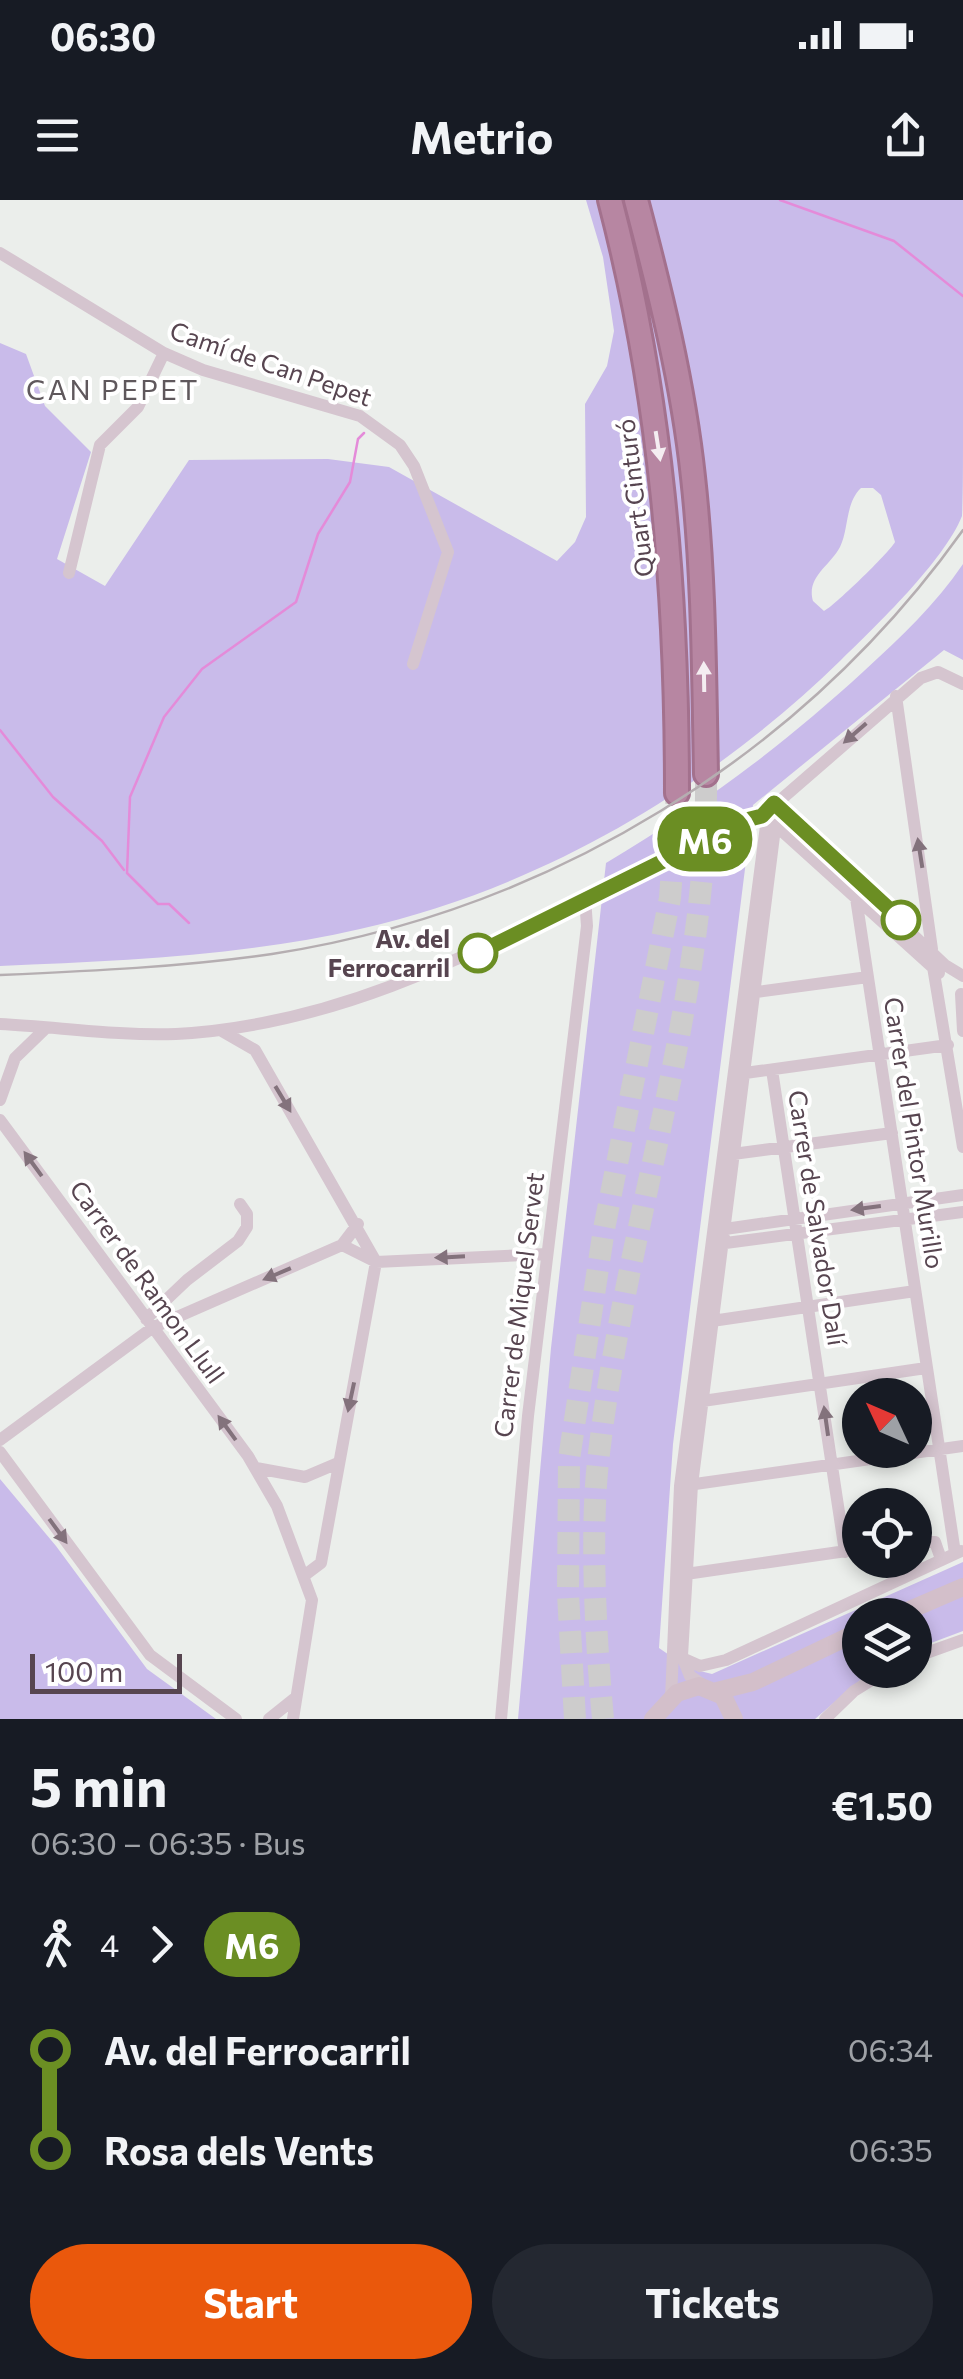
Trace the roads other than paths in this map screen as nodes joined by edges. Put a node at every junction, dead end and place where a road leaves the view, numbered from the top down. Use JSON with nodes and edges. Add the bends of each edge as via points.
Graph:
{"nodes":[{"id":1,"x":610,"y":200,"type":"edge"},
{"id":2,"x":636,"y":200,"type":"edge"},
{"id":3,"x":0,"y":252,"type":"edge"},
{"id":4,"x":164,"y":353,"type":"junction"},
{"id":5,"x":69,"y":573,"type":"dead end"},
{"id":6,"x":413,"y":664,"type":"dead end"},
{"id":7,"x":963,"y":684,"type":"edge"},
{"id":8,"x":896,"y":696,"type":"junction"},
{"id":9,"x":706,"y":774,"type":"tunnel mouth"},
{"id":10,"x":677,"y":793,"type":"tunnel mouth"},
{"id":11,"x":779,"y":803,"type":"junction"},
{"id":12,"x":768,"y":820,"type":"junction"},
{"id":13,"x":585,"y":898,"type":"junction"},
{"id":14,"x":856,"y":898,"type":"junction"},
{"id":15,"x":932,"y":950,"type":"junction"},
{"id":16,"x":868,"y":977,"type":"junction"},
{"id":17,"x":949,"y":979,"type":"edge"},
{"id":18,"x":747,"y":993,"type":"junction"},
{"id":19,"x":962,"y":1015,"type":"edge"},
{"id":20,"x":270,"y":1022,"type":"junction"},
{"id":21,"x":0,"y":1024,"type":"edge"},
{"id":22,"x":46,"y":1028,"type":"junction"},
{"id":23,"x":220,"y":1030,"type":"junction"},
{"id":24,"x":963,"y":1031,"type":"edge"},
{"id":25,"x":948,"y":1045,"type":"junction"},
{"id":26,"x":255,"y":1050,"type":"junction"},
{"id":27,"x":880,"y":1054,"type":"junction"},
{"id":28,"x":772,"y":1070,"type":"junction"},
{"id":29,"x":737,"y":1074,"type":"junction"},
{"id":30,"x":0,"y":1100,"type":"edge"},
{"id":31,"x":0,"y":1111,"type":"edge"},
{"id":32,"x":0,"y":1121,"type":"edge"},
{"id":33,"x":892,"y":1133,"type":"junction"},
{"id":34,"x":783,"y":1147,"type":"junction"},
{"id":35,"x":963,"y":1147,"type":"edge"},
{"id":36,"x":733,"y":1154,"type":"junction"},
{"id":37,"x":963,"y":1195,"type":"edge"},
{"id":38,"x":240,"y":1204,"type":"dead end"},
{"id":39,"x":902,"y":1204,"type":"junction"},
{"id":40,"x":963,"y":1212,"type":"edge"},
{"id":41,"x":793,"y":1218,"type":"junction"},
{"id":42,"x":905,"y":1220,"type":"junction"},
{"id":43,"x":358,"y":1224,"type":"junction"},
{"id":44,"x":796,"y":1236,"type":"junction"},
{"id":45,"x":717,"y":1237,"type":"junction"},
{"id":46,"x":342,"y":1245,"type":"junction"},
{"id":47,"x":548,"y":1254,"type":"junction"},
{"id":48,"x":376,"y":1262,"type":"junction"},
{"id":49,"x":915,"y":1291,"type":"junction"},
{"id":50,"x":809,"y":1306,"type":"junction"},
{"id":51,"x":712,"y":1321,"type":"junction"},
{"id":52,"x":149,"y":1323,"type":"junction"},
{"id":53,"x":926,"y":1368,"type":"junction"},
{"id":54,"x":820,"y":1384,"type":"junction"},
{"id":55,"x":696,"y":1402,"type":"junction"},
{"id":56,"x":0,"y":1440,"type":"edge"},
{"id":57,"x":963,"y":1446,"type":"edge"},
{"id":58,"x":939,"y":1450,"type":"junction"},
{"id":59,"x":0,"y":1452,"type":"edge"},
{"id":60,"x":338,"y":1463,"type":"junction"},
{"id":61,"x":832,"y":1465,"type":"junction"},
{"id":62,"x":256,"y":1468,"type":"junction"},
{"id":63,"x":686,"y":1485,"type":"junction"},
{"id":64,"x":842,"y":1532,"type":"edge"},
{"id":65,"x":934,"y":1542,"type":"joint"},
{"id":66,"x":957,"y":1548,"type":"edge"},
{"id":67,"x":842,"y":1552,"type":"edge"},
{"id":68,"x":941,"y":1559,"type":"junction"},
{"id":69,"x":305,"y":1575,"type":"junction"},
{"id":70,"x":680,"y":1575,"type":"junction"},
{"id":71,"x":963,"y":1587,"type":"edge"},
{"id":72,"x":932,"y":1600,"type":"edge"},
{"id":73,"x":842,"y":1640,"type":"edge"},
{"id":74,"x":963,"y":1640,"type":"edge"},
{"id":75,"x":932,"y":1651,"type":"edge"},
{"id":76,"x":682,"y":1658,"type":"junction"},
{"id":77,"x":752,"y":1682,"type":"junction"},
{"id":78,"x":859,"y":1688,"type":"edge"},
{"id":79,"x":711,"y":1689,"type":"junction"},
{"id":80,"x":297,"y":1696,"type":"junction"},
{"id":81,"x":663,"y":1711,"type":"edge"},
{"id":82,"x":734,"y":1717,"type":"edge"},
{"id":83,"x":236,"y":1719,"type":"edge"},
{"id":84,"x":269,"y":1719,"type":"edge"},
{"id":85,"x":293,"y":1719,"type":"edge"},
{"id":86,"x":501,"y":1719,"type":"edge"},
{"id":87,"x":825,"y":1719,"type":"edge"}],
"edges":[{"from":1,"to":10,"type":"highway","name":"Quart Cinturó","one_way":true,"via":[[663,478],[674,602]]},
{"from":9,"to":2,"type":"highway","one_way":true,"via":[[693,476],[674,355]]},
{"from":3,"to":4,"type":"street","name":"Camí de Can Pepet"},
{"from":4,"to":5,"type":"street","via":[[138,407],[100,445]]},
{"from":4,"to":6,"type":"street","name":"Camí de Can Pepet","via":[[360,416],[400,445],[448,552]]},
{"from":7,"to":8,"type":"street","via":[[932,672]]},
{"from":8,"to":11,"type":"street","one_way":true},
{"from":15,"to":8,"type":"street","one_way":true},
{"from":11,"to":12,"type":"street"},
{"from":11,"to":15,"type":"street"},
{"from":12,"to":13,"type":"street","bridge":true,"via":[[746,820]]},
{"from":12,"to":14,"type":"street"},
{"from":12,"to":18,"type":"street"},
{"from":13,"to":20,"type":"street","via":[[374,996]]},
{"from":13,"to":47,"type":"street","name":"Carrer de Miquel Servet"},
{"from":14,"to":16,"type":"street","name":"Carrer del Pintor Murillo"},
{"from":14,"to":17,"type":"street"},
{"from":15,"to":17,"type":"street"},
{"from":16,"to":18,"type":"street"},
{"from":16,"to":27,"type":"street","name":"Carrer del Pintor Murillo"},
{"from":17,"to":19,"type":"street"},
{"from":17,"to":25,"type":"street"},
{"from":18,"to":29,"type":"street"},
{"from":19,"to":24,"type":"street"},
{"from":20,"to":23,"type":"street"},
{"from":20,"to":26,"type":"street"},
{"from":21,"to":22,"type":"street"},
{"from":22,"to":23,"type":"street"},
{"from":22,"to":30,"type":"street","via":[[15,1058]]},
{"from":23,"to":26,"type":"street"},
{"from":25,"to":27,"type":"street"},
{"from":25,"to":35,"type":"street"},
{"from":26,"to":43,"type":"street","one_way":true},
{"from":27,"to":28,"type":"street"},
{"from":27,"to":33,"type":"street","name":"Carrer del Pintor Murillo"},
{"from":28,"to":29,"type":"street"},
{"from":28,"to":34,"type":"street","name":"Carrer de Salvador Dalí"},
{"from":29,"to":36,"type":"street"},
{"from":29,"to":45,"type":"street"},
{"from":31,"to":32,"type":"street","name":"Carrer de Ramon Llull"},
{"from":52,"to":32,"type":"street","name":"Carrer de Ramon Llull","one_way":true},
{"from":33,"to":34,"type":"street"},
{"from":33,"to":39,"type":"street","name":"Carrer del Pintor Murillo"},
{"from":34,"to":36,"type":"street"},
{"from":34,"to":41,"type":"street","name":"Carrer de Salvador Dalí"},
{"from":36,"to":45,"type":"street"},
{"from":37,"to":39,"type":"street"},
{"from":38,"to":52,"type":"street","via":[[247,1226],[238,1241],[187,1280]]},
{"from":39,"to":41,"type":"street","one_way":true},
{"from":39,"to":42,"type":"street","name":"Carrer del Pintor Murillo"},
{"from":40,"to":42,"type":"street"},
{"from":41,"to":44,"type":"street","name":"Carrer de Salvador Dalí"},
{"from":41,"to":45,"type":"street"},
{"from":42,"to":44,"type":"street"},
{"from":42,"to":49,"type":"street","name":"Carrer del Pintor Murillo"},
{"from":43,"to":46,"type":"street"},
{"from":43,"to":48,"type":"street"},
{"from":44,"to":45,"type":"street"},
{"from":44,"to":50,"type":"street","name":"Carrer de Salvador Dalí"},
{"from":45,"to":51,"type":"street"},
{"from":45,"to":55,"type":"street"},
{"from":46,"to":48,"type":"street"},
{"from":46,"to":52,"type":"street","one_way":true},
{"from":47,"to":48,"type":"street","one_way":true},
{"from":47,"to":86,"type":"street","name":"Carrer de Miquel Servet"},
{"from":48,"to":60,"type":"street","one_way":true},
{"from":49,"to":50,"type":"street"},
{"from":49,"to":53,"type":"street","name":"Carrer del Pintor Murillo"},
{"from":50,"to":51,"type":"street"},
{"from":50,"to":54,"type":"street","name":"Carrer de Salvador Dalí"},
{"from":51,"to":55,"type":"street"},
{"from":52,"to":56,"type":"street"},
{"from":62,"to":52,"type":"street","name":"Carrer de Ramon Llull","one_way":true},
{"from":53,"to":54,"type":"street"},
{"from":53,"to":58,"type":"street","name":"Carrer del Pintor Murillo"},
{"from":54,"to":55,"type":"street"},
{"from":61,"to":54,"type":"street","name":"Carrer de Salvador Dalí","one_way":true},
{"from":55,"to":63,"type":"street"},
{"from":57,"to":58,"type":"street"},
{"from":58,"to":61,"type":"street"},
{"from":58,"to":66,"type":"street","name":"Carrer del Pintor Murillo"},
{"from":59,"to":83,"type":"street","one_way":true,"via":[[150,1654]]},
{"from":60,"to":62,"type":"street","via":[[305,1477]]},
{"from":60,"to":69,"type":"street","via":[[321,1563]]},
{"from":61,"to":63,"type":"street"},
{"from":61,"to":64,"type":"street","name":"Carrer de Salvador Dalí"},
{"from":62,"to":69,"type":"street","name":"Carrer de Ramon Llull"},
{"from":63,"to":70,"type":"street"},
{"from":65,"to":66,"type":"street"},
{"from":65,"to":68,"type":"street"},
{"from":66,"to":68,"type":"street"},
{"from":67,"to":70,"type":"street"},
{"from":68,"to":76,"type":"street","via":[[726,1660],[700,1666]]},
{"from":69,"to":80,"type":"street","via":[[312,1600]]},
{"from":70,"to":76,"type":"street"},
{"from":70,"to":81,"type":"street"},
{"from":71,"to":72,"type":"street"},
{"from":73,"to":77,"type":"street"},
{"from":74,"to":75,"type":"street"},
{"from":76,"to":79,"type":"street","via":[[690,1676]]},
{"from":77,"to":79,"type":"street"},
{"from":77,"to":82,"type":"street"},
{"from":78,"to":87,"type":"street"},
{"from":79,"to":81,"type":"street","via":[[686,1688]]},
{"from":79,"to":82,"type":"street"},
{"from":80,"to":84,"type":"street"},
{"from":80,"to":85,"type":"street"}]}
